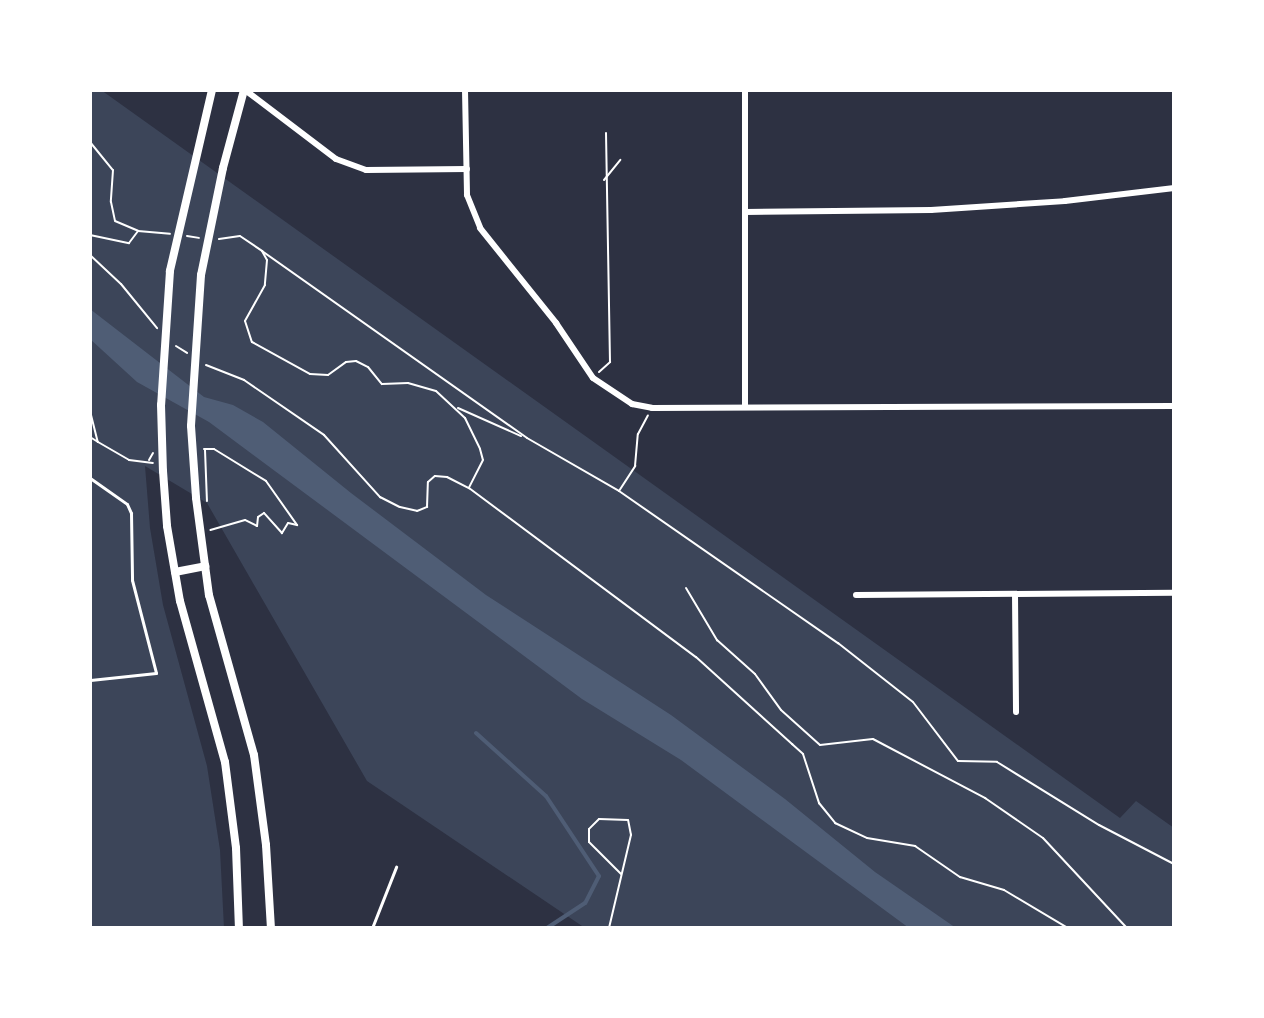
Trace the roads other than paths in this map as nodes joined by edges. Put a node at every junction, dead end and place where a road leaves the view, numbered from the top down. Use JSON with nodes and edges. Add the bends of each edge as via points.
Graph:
{"nodes":[{"id":1,"x":212,"y":90,"type":"edge"},
{"id":2,"x":245,"y":90,"type":"edge"},
{"id":3,"x":465,"y":90,"type":"edge"},
{"id":4,"x":745,"y":90,"type":"edge"},
{"id":5,"x":467,"y":169,"type":"junction"},
{"id":6,"x":1174,"y":188,"type":"edge"},
{"id":7,"x":745,"y":213,"type":"junction"},
{"id":8,"x":745,"y":406,"type":"junction"},
{"id":9,"x":1174,"y":406,"type":"edge"},
{"id":10,"x":90,"y":478,"type":"edge"},
{"id":11,"x":205,"y":566,"type":"junction"},
{"id":12,"x":175,"y":572,"type":"junction"},
{"id":13,"x":1174,"y":593,"type":"edge"},
{"id":14,"x":1015,"y":594,"type":"junction"},
{"id":15,"x":856,"y":595,"type":"dead end"},
{"id":16,"x":90,"y":680,"type":"edge"},
{"id":17,"x":1016,"y":712,"type":"dead end"},
{"id":18,"x":396,"y":867,"type":"dead end"},
{"id":19,"x":239,"y":928,"type":"edge"},
{"id":20,"x":271,"y":928,"type":"edge"},
{"id":21,"x":372,"y":928,"type":"edge"}],
"edges":[{"from":1,"to":12,"type":"main road","via":[[177,234],[167,295],[161,405],[163,471]]},
{"from":2,"to":5,"type":"street","via":[[336,159],[366,170]]},
{"from":2,"to":11,"type":"main road","via":[[207,240],[196,314],[191,426]]},
{"from":3,"to":5,"type":"street"},
{"from":4,"to":7,"type":"street"},
{"from":5,"to":8,"type":"street","via":[[467,195],[480,228],[556,323],[593,378],[617,397],[652,408]]},
{"from":6,"to":7,"type":"street","via":[[1065,201],[931,210]]},
{"from":7,"to":8,"type":"street"},
{"from":8,"to":9,"type":"street"},
{"from":10,"to":16,"type":"lane","via":[[127,504],[132,580],[156,673]]},
{"from":11,"to":12,"type":"main road"},
{"from":11,"to":20,"type":"main road","via":[[209,595],[254,755],[266,845]]},
{"from":12,"to":19,"type":"main road","via":[[225,762],[236,848]]},
{"from":13,"to":14,"type":"street"},
{"from":14,"to":15,"type":"street"},
{"from":14,"to":17,"type":"street"},
{"from":18,"to":21,"type":"lane"}]}
